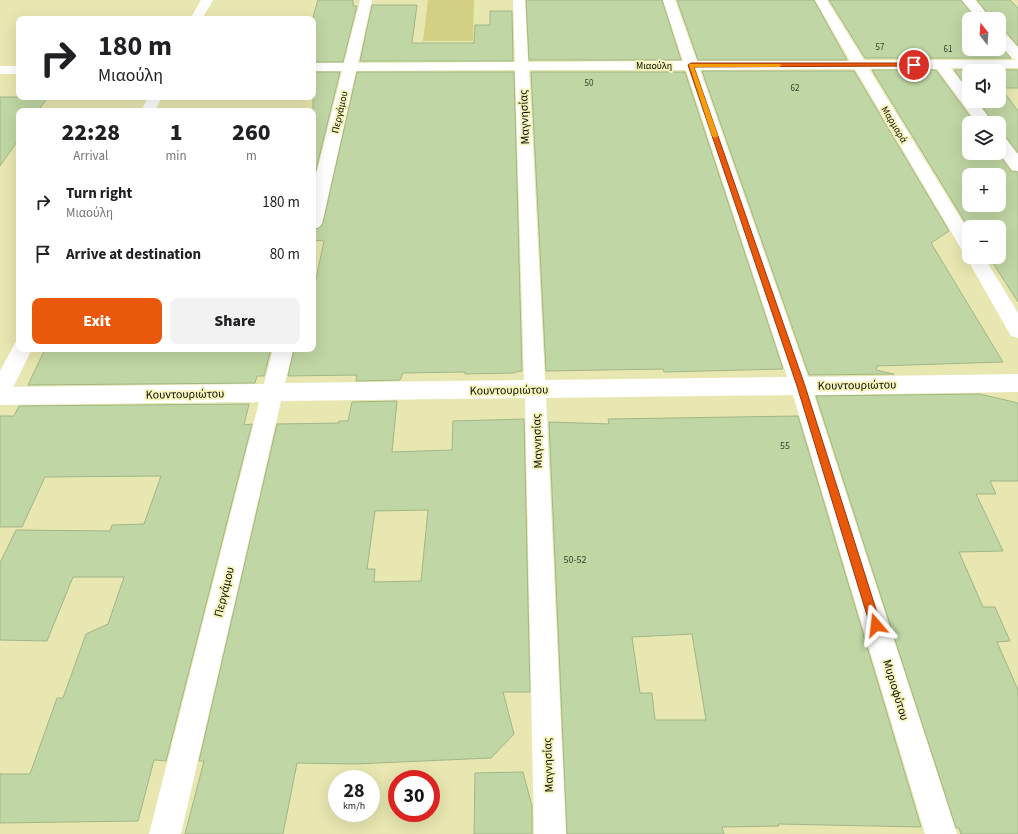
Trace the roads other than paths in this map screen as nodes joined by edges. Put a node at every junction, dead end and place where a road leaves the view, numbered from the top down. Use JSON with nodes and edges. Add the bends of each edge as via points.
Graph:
{"nodes":[{"id":1,"x":206,"y":0,"type":"edge"},
{"id":2,"x":366,"y":0,"type":"edge"},
{"id":3,"x":519,"y":0,"type":"edge"},
{"id":4,"x":669,"y":0,"type":"edge"},
{"id":5,"x":821,"y":0,"type":"edge"},
{"id":6,"x":968,"y":0,"type":"edge"},
{"id":7,"x":979,"y":12,"type":"edge"},
{"id":8,"x":198,"y":16,"type":"edge"},
{"id":9,"x":1006,"y":43,"type":"edge"},
{"id":10,"x":1018,"y":56,"type":"edge"},
{"id":11,"x":1018,"y":64,"type":"edge"},
{"id":12,"x":691,"y":65,"type":"junction"},
{"id":13,"x":941,"y":65,"type":"junction"},
{"id":14,"x":522,"y":66,"type":"junction"},
{"id":15,"x":861,"y":66,"type":"junction"},
{"id":16,"x":316,"y":67,"type":"edge"},
{"id":17,"x":350,"y":67,"type":"junction"},
{"id":18,"x":0,"y":70,"type":"edge"},
{"id":19,"x":16,"y":70,"type":"edge"},
{"id":20,"x":980,"y":116,"type":"edge"},
{"id":21,"x":1006,"y":150,"type":"edge"},
{"id":22,"x":1018,"y":166,"type":"edge"},
{"id":23,"x":316,"y":211,"type":"edge"},
{"id":24,"x":962,"y":235,"type":"edge"},
{"id":25,"x":979,"y":264,"type":"edge"},
{"id":26,"x":1018,"y":330,"type":"edge"},
{"id":27,"x":20,"y":352,"type":"edge"},
{"id":28,"x":282,"y":352,"type":"edge"},
{"id":29,"x":1018,"y":383,"type":"edge"},
{"id":30,"x":801,"y":386,"type":"junction"},
{"id":31,"x":535,"y":389,"type":"junction"},
{"id":32,"x":0,"y":392,"type":"edge"},
{"id":33,"x":273,"y":393,"type":"junction"},
{"id":34,"x":0,"y":396,"type":"edge"},
{"id":35,"x":165,"y":834,"type":"edge"},
{"id":36,"x":550,"y":834,"type":"edge"},
{"id":37,"x":941,"y":834,"type":"edge"}],
"edges":[{"from":1,"to":8,"type":"street"},
{"from":2,"to":17,"type":"street","name":"Περγάμου"},
{"from":3,"to":14,"type":"street","name":"Μαγνησίας"},
{"from":4,"to":12,"type":"street","name":"Μυριοφύτου"},
{"from":5,"to":15,"type":"street","name":"Μαρμαρά"},
{"from":6,"to":7,"type":"street"},
{"from":9,"to":10,"type":"street"},
{"from":11,"to":13,"type":"street","name":"Μιαούλη"},
{"from":12,"to":14,"type":"street","name":"Μιαούλη"},
{"from":12,"to":15,"type":"street","name":"Μιαούλη"},
{"from":12,"to":30,"type":"street","name":"Μυριοφύτου"},
{"from":13,"to":15,"type":"street","name":"Μιαούλη"},
{"from":13,"to":20,"type":"street"},
{"from":14,"to":17,"type":"street","name":"Μιαούλη"},
{"from":14,"to":31,"type":"street","name":"Μαγνησίας"},
{"from":15,"to":24,"type":"street","name":"Μαρμαρά"},
{"from":16,"to":17,"type":"street","name":"Μιαούλη"},
{"from":17,"to":23,"type":"street","name":"Περγάμου"},
{"from":18,"to":19,"type":"street"},
{"from":21,"to":22,"type":"street"},
{"from":25,"to":26,"type":"street"},
{"from":27,"to":32,"type":"street"},
{"from":28,"to":33,"type":"street","name":"Περγάμου"},
{"from":29,"to":30,"type":"street","name":"Κουντουριώτου"},
{"from":30,"to":31,"type":"street","name":"Κουντουριώτου"},
{"from":30,"to":37,"type":"street","name":"Μυριοφύτου"},
{"from":31,"to":33,"type":"street","name":"Κουντουριώτου"},
{"from":31,"to":36,"type":"street","name":"Μαγνησίας"},
{"from":33,"to":34,"type":"street","name":"Κουντουριώτου"},
{"from":33,"to":35,"type":"street","name":"Περγάμου"}]}
